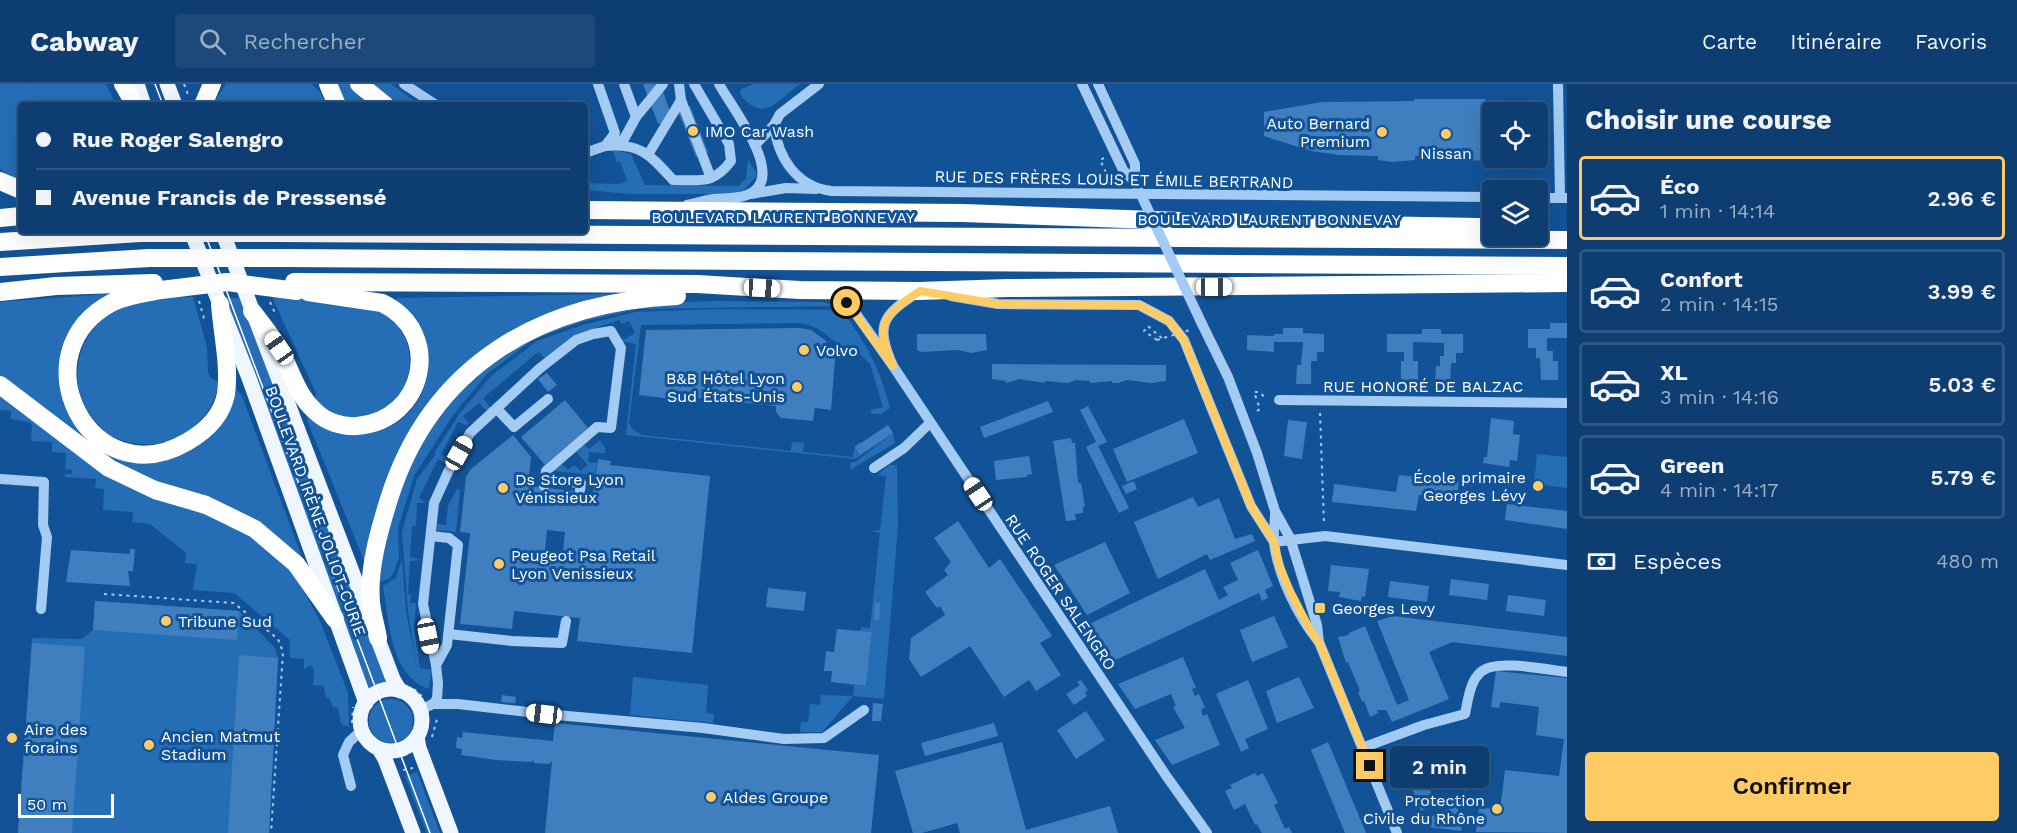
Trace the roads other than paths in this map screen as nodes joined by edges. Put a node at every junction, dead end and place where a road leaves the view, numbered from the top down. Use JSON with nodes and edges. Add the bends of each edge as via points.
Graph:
{"nodes":[{"id":1,"x":123,"y":84,"type":"edge"},
{"id":2,"x":137,"y":84,"type":"edge"},
{"id":3,"x":167,"y":84,"type":"edge"},
{"id":4,"x":212,"y":84,"type":"edge"},
{"id":5,"x":328,"y":84,"type":"edge"},
{"id":6,"x":359,"y":84,"type":"edge"},
{"id":7,"x":404,"y":84,"type":"edge"},
{"id":8,"x":598,"y":84,"type":"edge"},
{"id":9,"x":624,"y":84,"type":"edge"},
{"id":10,"x":663,"y":84,"type":"edge"},
{"id":11,"x":679,"y":84,"type":"edge"},
{"id":12,"x":694,"y":84,"type":"edge"},
{"id":13,"x":719,"y":84,"type":"edge"},
{"id":14,"x":819,"y":84,"type":"edge"},
{"id":15,"x":1082,"y":84,"type":"edge"},
{"id":16,"x":1098,"y":84,"type":"edge"},
{"id":17,"x":1558,"y":84,"type":"edge"},
{"id":18,"x":681,"y":100,"type":"junction"},
{"id":19,"x":133,"y":102,"type":"edge"},
{"id":20,"x":143,"y":102,"type":"edge"},
{"id":21,"x":174,"y":102,"type":"edge"},
{"id":22,"x":198,"y":102,"type":"edge"},
{"id":23,"x":336,"y":102,"type":"edge"},
{"id":24,"x":381,"y":102,"type":"edge"},
{"id":25,"x":431,"y":102,"type":"edge"},
{"id":26,"x":636,"y":117,"type":"junction"},
{"id":27,"x":774,"y":125,"type":"junction"},
{"id":28,"x":755,"y":145,"type":"junction"},
{"id":29,"x":605,"y":146,"type":"junction"},
{"id":30,"x":588,"y":152,"type":"edge"},
{"id":31,"x":649,"y":153,"type":"junction"},
{"id":32,"x":711,"y":178,"type":"junction"},
{"id":33,"x":0,"y":181,"type":"edge"},
{"id":34,"x":1135,"y":182,"type":"junction"},
{"id":35,"x":18,"y":189,"type":"edge"},
{"id":36,"x":817,"y":189,"type":"junction"},
{"id":37,"x":749,"y":195,"type":"junction"},
{"id":38,"x":1482,"y":197,"type":"edge"},
{"id":39,"x":1563,"y":198,"type":"edge"},
{"id":40,"x":588,"y":201,"type":"edge"},
{"id":41,"x":588,"y":210,"type":"edge"},
{"id":42,"x":638,"y":210,"type":"junction"},
{"id":43,"x":666,"y":210,"type":"junction"},
{"id":44,"x":18,"y":216,"type":"edge"},
{"id":45,"x":0,"y":218,"type":"edge"},
{"id":46,"x":1482,"y":230,"type":"edge"},
{"id":47,"x":124,"y":234,"type":"edge"},
{"id":48,"x":192,"y":234,"type":"edge"},
{"id":49,"x":223,"y":234,"type":"edge"},
{"id":50,"x":450,"y":234,"type":"edge"},
{"id":51,"x":1482,"y":240,"type":"edge"},
{"id":52,"x":1548,"y":240,"type":"edge"},
{"id":53,"x":1567,"y":240,"type":"edge"},
{"id":54,"x":0,"y":242,"type":"edge"},
{"id":55,"x":0,"y":267,"type":"edge"},
{"id":56,"x":1567,"y":267,"type":"edge"},
{"id":57,"x":1567,"y":283,"type":"edge"},
{"id":58,"x":160,"y":286,"type":"junction"},
{"id":59,"x":296,"y":286,"type":"junction"},
{"id":60,"x":784,"y":289,"type":"junction"},
{"id":61,"x":830,"y":290,"type":"junction"},
{"id":62,"x":920,"y":291,"type":"junction"},
{"id":63,"x":0,"y":292,"type":"edge"},
{"id":64,"x":220,"y":304,"type":"junction"},
{"id":65,"x":252,"y":311,"type":"junction"},
{"id":66,"x":893,"y":366,"type":"junction"},
{"id":67,"x":0,"y":385,"type":"edge"},
{"id":68,"x":548,"y":399,"type":"dead end"},
{"id":69,"x":1279,"y":400,"type":"road end"},
{"id":70,"x":1567,"y":403,"type":"edge"},
{"id":71,"x":498,"y":410,"type":"junction"},
{"id":72,"x":930,"y":423,"type":"junction"},
{"id":73,"x":874,"y":468,"type":"dead end"},
{"id":74,"x":0,"y":479,"type":"edge"},
{"id":75,"x":580,"y":490,"type":"dead end"},
{"id":76,"x":1275,"y":511,"type":"junction"},
{"id":77,"x":430,"y":536,"type":"junction"},
{"id":78,"x":1290,"y":538,"type":"junction"},
{"id":79,"x":1274,"y":542,"type":"junction"},
{"id":80,"x":1567,"y":565,"type":"edge"},
{"id":81,"x":41,"y":609,"type":"dead end"},
{"id":82,"x":335,"y":619,"type":"junction"},
{"id":83,"x":566,"y":621,"type":"dead end"},
{"id":84,"x":449,"y":634,"type":"junction"},
{"id":85,"x":378,"y":638,"type":"junction"},
{"id":86,"x":1319,"y":642,"type":"junction"},
{"id":87,"x":436,"y":665,"type":"junction"},
{"id":88,"x":1567,"y":672,"type":"edge"},
{"id":89,"x":400,"y":691,"type":"junction"},
{"id":90,"x":366,"y":703,"type":"junction"},
{"id":91,"x":427,"y":707,"type":"junction"},
{"id":92,"x":864,"y":710,"type":"dead end"},
{"id":93,"x":362,"y":730,"type":"junction"},
{"id":94,"x":417,"y":737,"type":"junction"},
{"id":95,"x":379,"y":748,"type":"junction"},
{"id":96,"x":1362,"y":748,"type":"junction"},
{"id":97,"x":351,"y":786,"type":"dead end"},
{"id":98,"x":413,"y":833,"type":"edge"},
{"id":99,"x":451,"y":833,"type":"edge"},
{"id":100,"x":1207,"y":833,"type":"edge"},
{"id":101,"x":1396,"y":833,"type":"edge"}],
"edges":[{"from":1,"to":19,"type":"highway"},
{"from":2,"to":20,"type":"main road"},
{"from":3,"to":21,"type":"main road"},
{"from":4,"to":22,"type":"highway"},
{"from":5,"to":23,"type":"highway"},
{"from":6,"to":24,"type":"highway"},
{"from":7,"to":25,"type":"street"},
{"from":8,"to":29,"type":"street","via":[[614,127],[613,138]]},
{"from":9,"to":26,"type":"street"},
{"from":10,"to":26,"type":"street"},
{"from":11,"to":18,"type":"street"},
{"from":12,"to":32,"type":"street","via":[[729,144],[730,161],[720,175]]},
{"from":13,"to":28,"type":"street"},
{"from":14,"to":27,"type":"street","via":[[780,114]]},
{"from":15,"to":34,"type":"street","via":[[1123,170]]},
{"from":16,"to":34,"type":"street","via":[[1135,164]]},
{"from":17,"to":39,"type":"street"},
{"from":18,"to":31,"type":"street"},
{"from":18,"to":32,"type":"street"},
{"from":26,"to":29,"type":"street","via":[[624,140]]},
{"from":27,"to":28,"type":"street"},
{"from":27,"to":36,"type":"street","via":[[784,161],[798,178]]},
{"from":28,"to":37,"type":"street","via":[[763,179]]},
{"from":29,"to":30,"type":"street"},
{"from":29,"to":31,"type":"street","via":[[618,145]]},
{"from":31,"to":32,"type":"street","via":[[673,180]]},
{"from":33,"to":35,"type":"highway"},
{"from":34,"to":76,"type":"street","bridge":true,"via":[[1228,377]]},
{"from":36,"to":37,"type":"street","name":"RUE DES FRÈRES LOUIS ET ÉMILE BERTRAND"},
{"from":36,"to":38,"type":"street","name":"RUE DES FRÈRES LOUIS ET ÉMILE BERTRAND"},
{"from":37,"to":43,"type":"street","name":"RUE DES FRÈRES LOUIS ET ÉMILE BERTRAND"},
{"from":40,"to":42,"type":"highway"},
{"from":41,"to":42,"type":"highway"},
{"from":42,"to":43,"type":"highway"},
{"from":43,"to":46,"type":"highway","via":[[963,213]]},
{"from":44,"to":45,"type":"highway"},
{"from":47,"to":54,"type":"highway","name":"BOULEVARD LAURENT BONNEVAY","bridge":true},
{"from":48,"to":64,"type":"main road","name":"BOULEVARD IRÈNE JOLIOT-CURIE"},
{"from":49,"to":65,"type":"main road","name":"BOULEVARD IRÈNE JOLIOT-CURIE"},
{"from":50,"to":51,"type":"highway","name":"BOULEVARD LAURENT BONNEVAY","bridge":true},
{"from":52,"to":53,"type":"highway","name":"BOULEVARD LAURENT BONNEVAY"},
{"from":55,"to":56,"type":"highway","bridge":true,"via":[[149,258]]},
{"from":57,"to":62,"type":"highway"},
{"from":58,"to":59,"type":"highway","bridge":true,"via":[[227,282]]},
{"from":58,"to":63,"type":"highway","via":[[56,286]]},
{"from":58,"to":64,"type":"highway","via":[[114,302],[98,312],[86,324],[70,354],[67,388],[72,405],[92,434],[121,450],[155,454],[175,449],[207,429],[215,419],[227,383]]},
{"from":59,"to":60,"type":"highway","via":[[697,284]]},
{"from":59,"to":65,"type":"highway","via":[[382,303],[402,316],[420,356],[416,387],[400,409],[371,425],[350,427],[324,418],[299,392],[279,348]]},
{"from":60,"to":61,"type":"highway"},
{"from":60,"to":85,"type":"highway","via":[[652,297],[576,312],[509,341],[473,366],[426,420],[392,490],[371,582]]},
{"from":61,"to":62,"type":"highway"},
{"from":61,"to":66,"type":"street","name":"RUE ROGER SALENGRO","via":[[849,304]]},
{"from":62,"to":66,"type":"street","name":"RUE ROGER SALENGRO","via":[[890,312],[882,327]]},
{"from":62,"to":79,"type":"street","via":[[998,304],[1139,305],[1169,321],[1184,340],[1251,506]]},
{"from":64,"to":82,"type":"main road","name":"BOULEVARD IRÈNE JOLIOT-CURIE"},
{"from":65,"to":85,"type":"main road","name":"BOULEVARD IRÈNE JOLIOT-CURIE"},
{"from":66,"to":72,"type":"street","name":"RUE ROGER SALENGRO"},
{"from":67,"to":82,"type":"highway","via":[[109,468],[155,490],[214,508],[255,529],[296,564]]},
{"from":68,"to":71,"type":"street","via":[[514,427]]},
{"from":69,"to":70,"type":"street","name":"RUE HONORÉ DE BALZAC"},
{"from":71,"to":75,"type":"street","via":[[539,369],[576,340],[611,331],[621,348],[611,428],[597,427],[546,471],[544,483],[581,483]]},
{"from":71,"to":77,"type":"street","via":[[470,433],[448,472],[434,503]]},
{"from":72,"to":73,"type":"street","via":[[904,448]]},
{"from":72,"to":100,"type":"street","name":"RUE ROGER SALENGRO"},
{"from":74,"to":81,"type":"street","via":[[44,482],[43,525],[47,537]]},
{"from":76,"to":78,"type":"street"},
{"from":76,"to":79,"type":"street"},
{"from":77,"to":84,"type":"street","via":[[449,538],[458,545]]},
{"from":77,"to":87,"type":"street","via":[[423,604]]},
{"from":78,"to":79,"type":"street"},
{"from":78,"to":80,"type":"street","via":[[1325,536]]},
{"from":78,"to":86,"type":"street"},
{"from":79,"to":86,"type":"street","via":[[1290,591]]},
{"from":82,"to":90,"type":"main road","name":"BOULEVARD IRÈNE JOLIOT-CURIE"},
{"from":83,"to":84,"type":"street","via":[[562,643]]},
{"from":84,"to":87,"type":"street"},
{"from":85,"to":89,"type":"main road","name":"BOULEVARD IRÈNE JOLIOT-CURIE"},
{"from":86,"to":96,"type":"street"},
{"from":87,"to":91,"type":"street","via":[[437,699]]},
{"from":88,"to":96,"type":"street","via":[[1494,665],[1481,671],[1475,681],[1465,714]]},
{"from":89,"to":90,"type":"main road","via":[[384,690]]},
{"from":89,"to":91,"type":"main road"},
{"from":90,"to":93,"type":"main road"},
{"from":91,"to":92,"type":"street","via":[[458,704],[784,739],[824,738]]},
{"from":91,"to":94,"type":"main road"},
{"from":93,"to":95,"type":"main road","via":[[368,741]]},
{"from":93,"to":97,"type":"street","via":[[349,742],[343,755]]},
{"from":94,"to":95,"type":"main road","via":[[398,750]]},
{"from":94,"to":99,"type":"main road"},
{"from":95,"to":98,"type":"main road"},
{"from":96,"to":101,"type":"street"}]}
